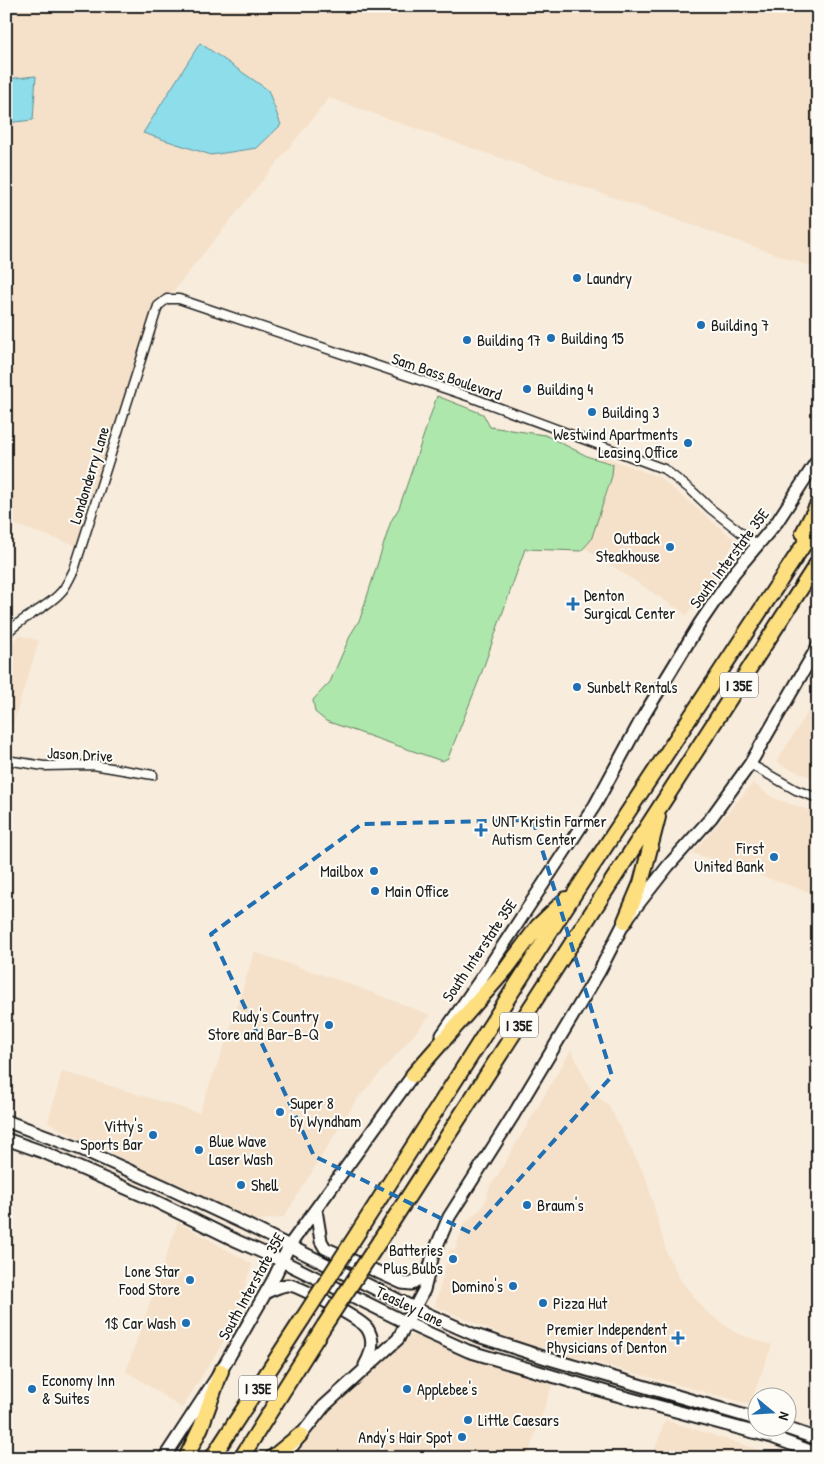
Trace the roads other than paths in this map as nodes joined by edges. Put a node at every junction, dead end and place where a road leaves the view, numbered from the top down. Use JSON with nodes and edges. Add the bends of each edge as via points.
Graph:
{"nodes":[{"id":1,"x":164,"y":302,"type":"joint"},
{"id":2,"x":818,"y":459,"type":"edge"},
{"id":3,"x":818,"y":504,"type":"edge"},
{"id":4,"x":818,"y":523,"type":"edge"},
{"id":5,"x":757,"y":545,"type":"junction"},
{"id":6,"x":818,"y":562,"type":"edge"},
{"id":7,"x":783,"y":577,"type":"junction"},
{"id":8,"x":6,"y":634,"type":"edge"},
{"id":9,"x":818,"y":646,"type":"edge"},
{"id":10,"x":6,"y":760,"type":"edge"},
{"id":11,"x":750,"y":764,"type":"junction"},
{"id":12,"x":153,"y":776,"type":"dead end"},
{"id":13,"x":818,"y":798,"type":"edge"},
{"id":14,"x":660,"y":808,"type":"junction"},
{"id":15,"x":582,"y":882,"type":"junction"},
{"id":16,"x":625,"y":921,"type":"junction"},
{"id":17,"x":414,"y":1075,"type":"junction"},
{"id":18,"x":6,"y":1121,"type":"edge"},
{"id":19,"x":49,"y":1136,"type":"junction"},
{"id":20,"x":6,"y":1139,"type":"edge"},
{"id":21,"x":44,"y":1152,"type":"junction"},
{"id":22,"x":316,"y":1210,"type":"junction"},
{"id":23,"x":289,"y":1246,"type":"junction"},
{"id":24,"x":282,"y":1261,"type":"junction"},
{"id":25,"x":427,"y":1273,"type":"junction"},
{"id":26,"x":266,"y":1292,"type":"junction"},
{"id":27,"x":414,"y":1308,"type":"junction"},
{"id":28,"x":408,"y":1323,"type":"junction"},
{"id":29,"x":546,"y":1358,"type":"junction"},
{"id":30,"x":221,"y":1371,"type":"junction"},
{"id":31,"x":362,"y":1371,"type":"junction"},
{"id":32,"x":542,"y":1373,"type":"junction"},
{"id":33,"x":746,"y":1416,"type":"edge"},
{"id":34,"x":796,"y":1431,"type":"edge"},
{"id":35,"x":300,"y":1435,"type":"junction"},
{"id":36,"x":818,"y":1439,"type":"edge"},
{"id":37,"x":818,"y":1454,"type":"edge"},
{"id":38,"x":164,"y":1458,"type":"edge"},
{"id":39,"x":186,"y":1458,"type":"edge"},
{"id":40,"x":212,"y":1458,"type":"edge"},
{"id":41,"x":241,"y":1458,"type":"edge"},
{"id":42,"x":272,"y":1458,"type":"edge"},
{"id":43,"x":283,"y":1458,"type":"edge"}],
"edges":[{"from":1,"to":5,"type":"street","name":"Sam Bass Boulevard","via":[[179,299],[328,348],[664,469]]},
{"from":1,"to":8,"type":"street","name":"Londonderry Lane","via":[[158,306],[74,570],[63,590]]},
{"from":2,"to":5,"type":"main road","name":"South Interstate 35E","via":[[777,522]]},
{"from":3,"to":7,"type":"highway"},
{"from":4,"to":7,"type":"highway","number":"I 35E"},
{"from":5,"to":17,"type":"main road","name":"South Interstate 35E","via":[[700,623],[580,828]]},
{"from":6,"to":14,"type":"highway","number":"I 35E"},
{"from":7,"to":15,"type":"highway","number":"I 35E"},
{"from":9,"to":11,"type":"main road"},
{"from":10,"to":12,"type":"street","name":"Jason Drive","via":[[44,766],[92,765]]},
{"from":11,"to":13,"type":"street","via":[[796,790]]},
{"from":11,"to":16,"type":"main road","via":[[711,818]]},
{"from":14,"to":16,"type":"highway","via":[[641,883]]},
{"from":14,"to":41,"type":"highway","number":"I 35E","bridge":true},
{"from":15,"to":17,"type":"highway","via":[[538,926],[506,969]]},
{"from":15,"to":40,"type":"highway","number":"I 35E","bridge":true},
{"from":16,"to":25,"type":"main road","via":[[589,988],[449,1217]]},
{"from":17,"to":22,"type":"main road","name":"South Interstate 35E"},
{"from":18,"to":19,"type":"main road","name":"Teasley Lane"},
{"from":19,"to":21,"type":"main road"},
{"from":19,"to":23,"type":"main road","name":"Teasley Lane"},
{"from":20,"to":21,"type":"main road","name":"Teasley Lane"},
{"from":21,"to":24,"type":"main road","name":"Teasley Lane"},
{"from":22,"to":23,"type":"main road","name":"South Interstate 35E"},
{"from":22,"to":25,"type":"main road","via":[[325,1248],[402,1283],[411,1284]]},
{"from":23,"to":24,"type":"main road","name":"South Interstate 35E"},
{"from":23,"to":27,"type":"main road","name":"Teasley Lane"},
{"from":24,"to":26,"type":"main road","name":"South Interstate 35E"},
{"from":24,"to":28,"type":"main road","name":"Teasley Lane"},
{"from":25,"to":27,"type":"main road","via":[[424,1290]]},
{"from":26,"to":30,"type":"main road","name":"South Interstate 35E"},
{"from":26,"to":31,"type":"main road","via":[[288,1285],[297,1287],[366,1327],[373,1345]]},
{"from":27,"to":28,"type":"main road"},
{"from":27,"to":29,"type":"main road","name":"Teasley Lane","via":[[475,1335]]},
{"from":28,"to":31,"type":"main road","via":[[398,1339]]},
{"from":28,"to":32,"type":"main road","name":"Teasley Lane","via":[[484,1356]]},
{"from":29,"to":32,"type":"main road"},
{"from":29,"to":33,"type":"main road","name":"Teasley Lane"},
{"from":30,"to":38,"type":"main road","name":"South Interstate 35E"},
{"from":30,"to":39,"type":"highway"},
{"from":31,"to":35,"type":"main road","via":[[324,1406]]},
{"from":32,"to":37,"type":"main road","name":"Teasley Lane","via":[[772,1437]]},
{"from":34,"to":36,"type":"main road"},
{"from":35,"to":42,"type":"highway"},
{"from":35,"to":43,"type":"main road"}]}
